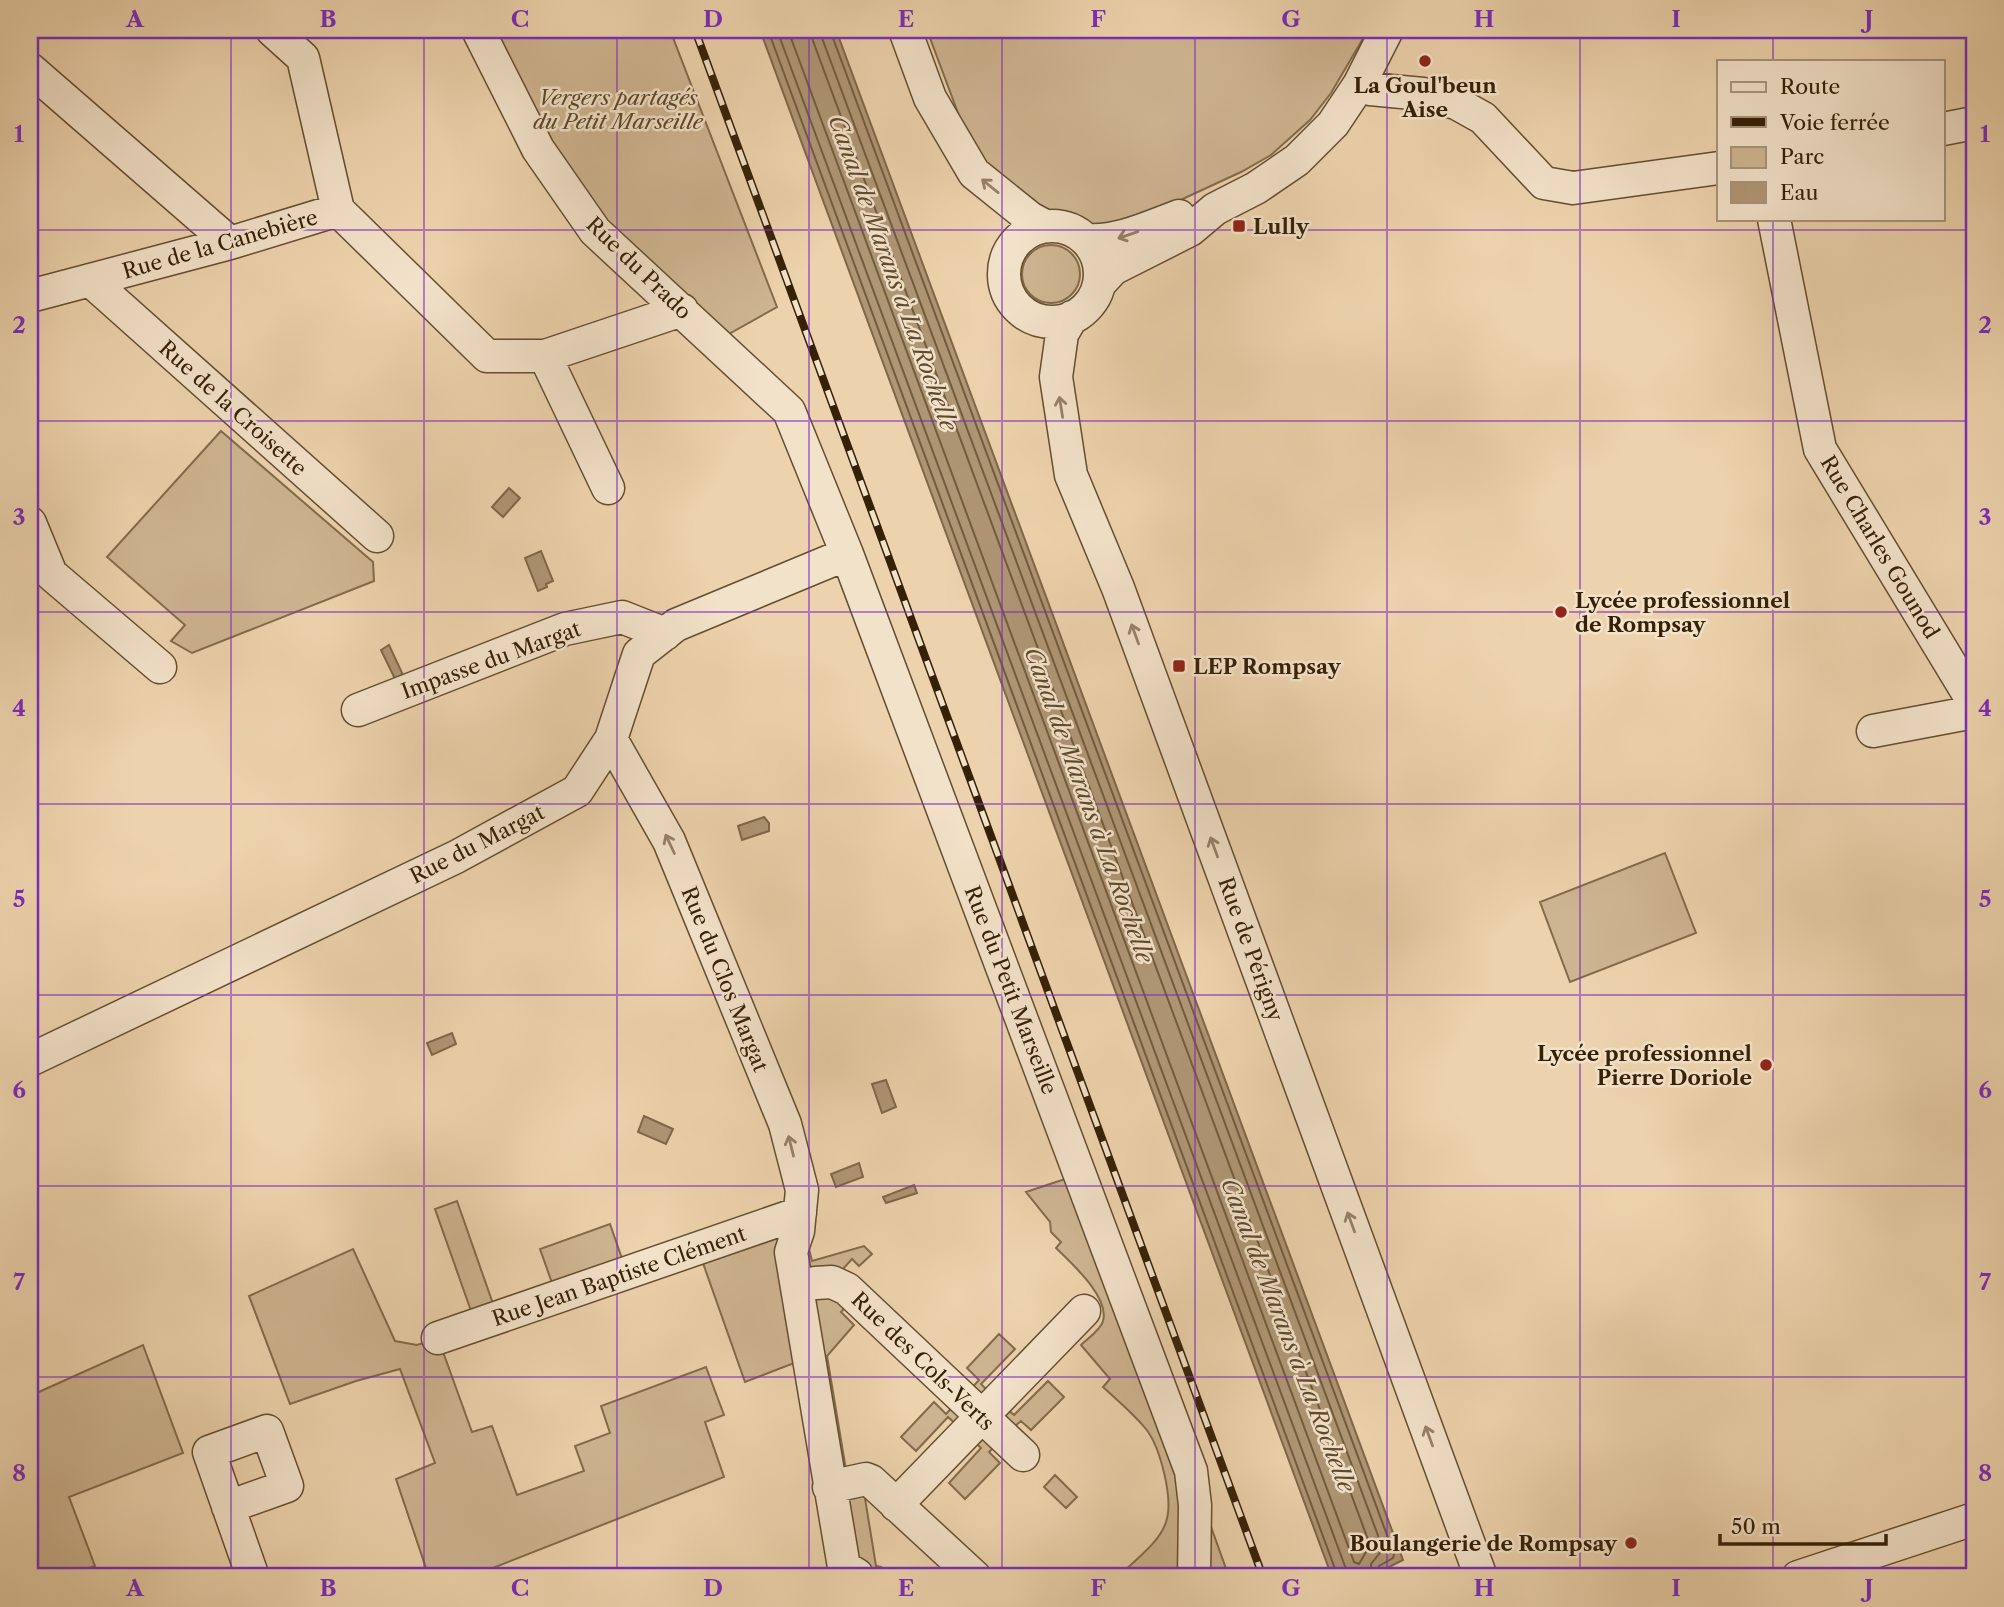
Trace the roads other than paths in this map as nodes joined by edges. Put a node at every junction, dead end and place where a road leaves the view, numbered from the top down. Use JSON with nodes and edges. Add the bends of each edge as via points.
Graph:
{"nodes":[{"id":1,"x":272,"y":30,"type":"edge"},
{"id":2,"x":478,"y":30,"type":"edge"},
{"id":3,"x":905,"y":30,"type":"edge"},
{"id":4,"x":1387,"y":30,"type":"edge"},
{"id":5,"x":30,"y":69,"type":"edge"},
{"id":6,"x":1359,"y":85,"type":"junction"},
{"id":7,"x":1974,"y":123,"type":"edge"},
{"id":8,"x":1944,"y":129,"type":"edge"},
{"id":9,"x":1717,"y":168,"type":"edge"},
{"id":10,"x":1215,"y":209,"type":"junction"},
{"id":11,"x":338,"y":210,"type":"junction"},
{"id":12,"x":1774,"y":220,"type":"edge"},
{"id":13,"x":1045,"y":226,"type":"junction"},
{"id":14,"x":1087,"y":240,"type":"junction"},
{"id":15,"x":230,"y":243,"type":"junction"},
{"id":16,"x":90,"y":280,"type":"junction"},
{"id":17,"x":1099,"y":284,"type":"junction"},
{"id":18,"x":30,"y":296,"type":"edge"},
{"id":19,"x":682,"y":310,"type":"junction"},
{"id":20,"x":1072,"y":317,"type":"junction"},
{"id":21,"x":545,"y":356,"type":"junction"},
{"id":22,"x":789,"y":411,"type":"joint"},
{"id":23,"x":608,"y":488,"type":"dead end"},
{"id":24,"x":30,"y":523,"type":"edge"},
{"id":25,"x":377,"y":536,"type":"dead end"},
{"id":26,"x":847,"y":554,"type":"junction"},
{"id":27,"x":665,"y":634,"type":"junction"},
{"id":28,"x":160,"y":667,"type":"dead end"},
{"id":29,"x":1974,"y":703,"type":"edge"},
{"id":30,"x":358,"y":710,"type":"dead end"},
{"id":31,"x":1974,"y":712,"type":"edge"},
{"id":32,"x":1873,"y":731,"type":"dead end"},
{"id":33,"x":611,"y":739,"type":"junction"},
{"id":34,"x":30,"y":1060,"type":"edge"},
{"id":35,"x":799,"y":1222,"type":"junction"},
{"id":36,"x":815,"y":1283,"type":"junction"},
{"id":37,"x":1084,"y":1311,"type":"dead end"},
{"id":38,"x":438,"y":1338,"type":"dead end"},
{"id":39,"x":982,"y":1417,"type":"junction"},
{"id":40,"x":1023,"y":1455,"type":"dead end"},
{"id":41,"x":839,"y":1485,"type":"junction"},
{"id":42,"x":897,"y":1504,"type":"junction"},
{"id":43,"x":228,"y":1507,"type":"dead end"},
{"id":44,"x":1974,"y":1519,"type":"edge"},
{"id":45,"x":858,"y":1576,"type":"edge"},
{"id":46,"x":253,"y":1577,"type":"edge"},
{"id":47,"x":975,"y":1577,"type":"edge"},
{"id":48,"x":1194,"y":1577,"type":"edge"},
{"id":49,"x":1481,"y":1577,"type":"edge"},
{"id":50,"x":1798,"y":1577,"type":"edge"}],
"edges":[{"from":1,"to":11,"type":"street","via":[[303,58]]},
{"from":2,"to":19,"type":"street","name":"Rue du Prado","via":[[538,149],[595,231]]},
{"from":13,"to":3,"type":"street","one_way":true,"via":[[974,173],[930,98]]},
{"from":4,"to":6,"type":"street"},
{"from":5,"to":15,"type":"street"},
{"from":6,"to":9,"type":"street","via":[[1456,103],[1483,118],[1544,183],[1573,188]]},
{"from":6,"to":10,"type":"street","via":[[1333,124],[1297,160]]},
{"from":7,"to":8,"type":"street"},
{"from":10,"to":14,"type":"street","one_way":true,"via":[[1186,214],[1118,238]]},
{"from":10,"to":17,"type":"street","via":[[1190,230],[1114,269]]},
{"from":11,"to":15,"type":"street","name":"Rue de la Canebière"},
{"from":11,"to":21,"type":"street","name":"Rue de la Canebière","via":[[487,356]]},
{"from":12,"to":29,"type":"street","name":"Rue Charles Gounod","via":[[1820,449]]},
{"from":13,"to":14,"type":"street","via":[[1068,228]]},
{"from":13,"to":20,"type":"street","via":[[1022,236],[1007,255],[1007,291],[1021,311],[1033,318],[1059,321]]},
{"from":14,"to":17,"type":"street","via":[[1098,261]]},
{"from":15,"to":16,"type":"street","name":"Rue de la Canebière"},
{"from":16,"to":18,"type":"street","name":"Rue de la Canebière"},
{"from":16,"to":25,"type":"street","name":"Rue de la Croisette"},
{"from":17,"to":20,"type":"street","via":[[1090,303]]},
{"from":19,"to":21,"type":"street","name":"Rue de la Canebière"},
{"from":19,"to":22,"type":"street","name":"Rue du Prado"},
{"from":49,"to":20,"type":"street","name":"Rue de Périgny","one_way":true,"via":[[1118,588],[1072,475],[1056,377],[1062,334]]},
{"from":21,"to":23,"type":"street"},
{"from":22,"to":26,"type":"street","name":"Rue du Petit Marseille"},
{"from":24,"to":28,"type":"street","via":[[51,574]]},
{"from":26,"to":27,"type":"street","name":"Rue du Margat","via":[[676,625]]},
{"from":26,"to":48,"type":"street","name":"Rue du Petit Marseille","via":[[1191,1471]]},
{"from":27,"to":30,"type":"street","name":"Impasse du Margat","via":[[622,617],[565,629]]},
{"from":27,"to":33,"type":"street","name":"Rue du Margat","via":[[639,654]]},
{"from":31,"to":32,"type":"street"},
{"from":33,"to":34,"type":"street","name":"Rue du Margat","via":[[577,791],[456,857]]},
{"from":35,"to":33,"type":"street","name":"Rue du Clos Margat","one_way":true,"via":[[802,1191],[785,1124],[669,841]]},
{"from":35,"to":36,"type":"street","name":"Rue du Clos Margat"},
{"from":35,"to":38,"type":"street","name":"Rue Jean Baptiste Clément"},
{"from":35,"to":41,"type":"street","name":"Rue du Clos Margat","via":[[791,1252]]},
{"from":36,"to":39,"type":"street","name":"Rue des Cols-Verts","via":[[832,1282],[847,1289]]},
{"from":36,"to":41,"type":"street","name":"Rue du Clos Margat"},
{"from":37,"to":39,"type":"street"},
{"from":39,"to":40,"type":"street","name":"Rue des Cols-Verts"},
{"from":39,"to":42,"type":"street"},
{"from":41,"to":42,"type":"street","via":[[866,1479]]},
{"from":41,"to":45,"type":"street","name":"Rue du Clos Margat","via":[[862,1563]]},
{"from":42,"to":47,"type":"street"},
{"from":43,"to":46,"type":"street"},
{"from":44,"to":50,"type":"street"}]}
